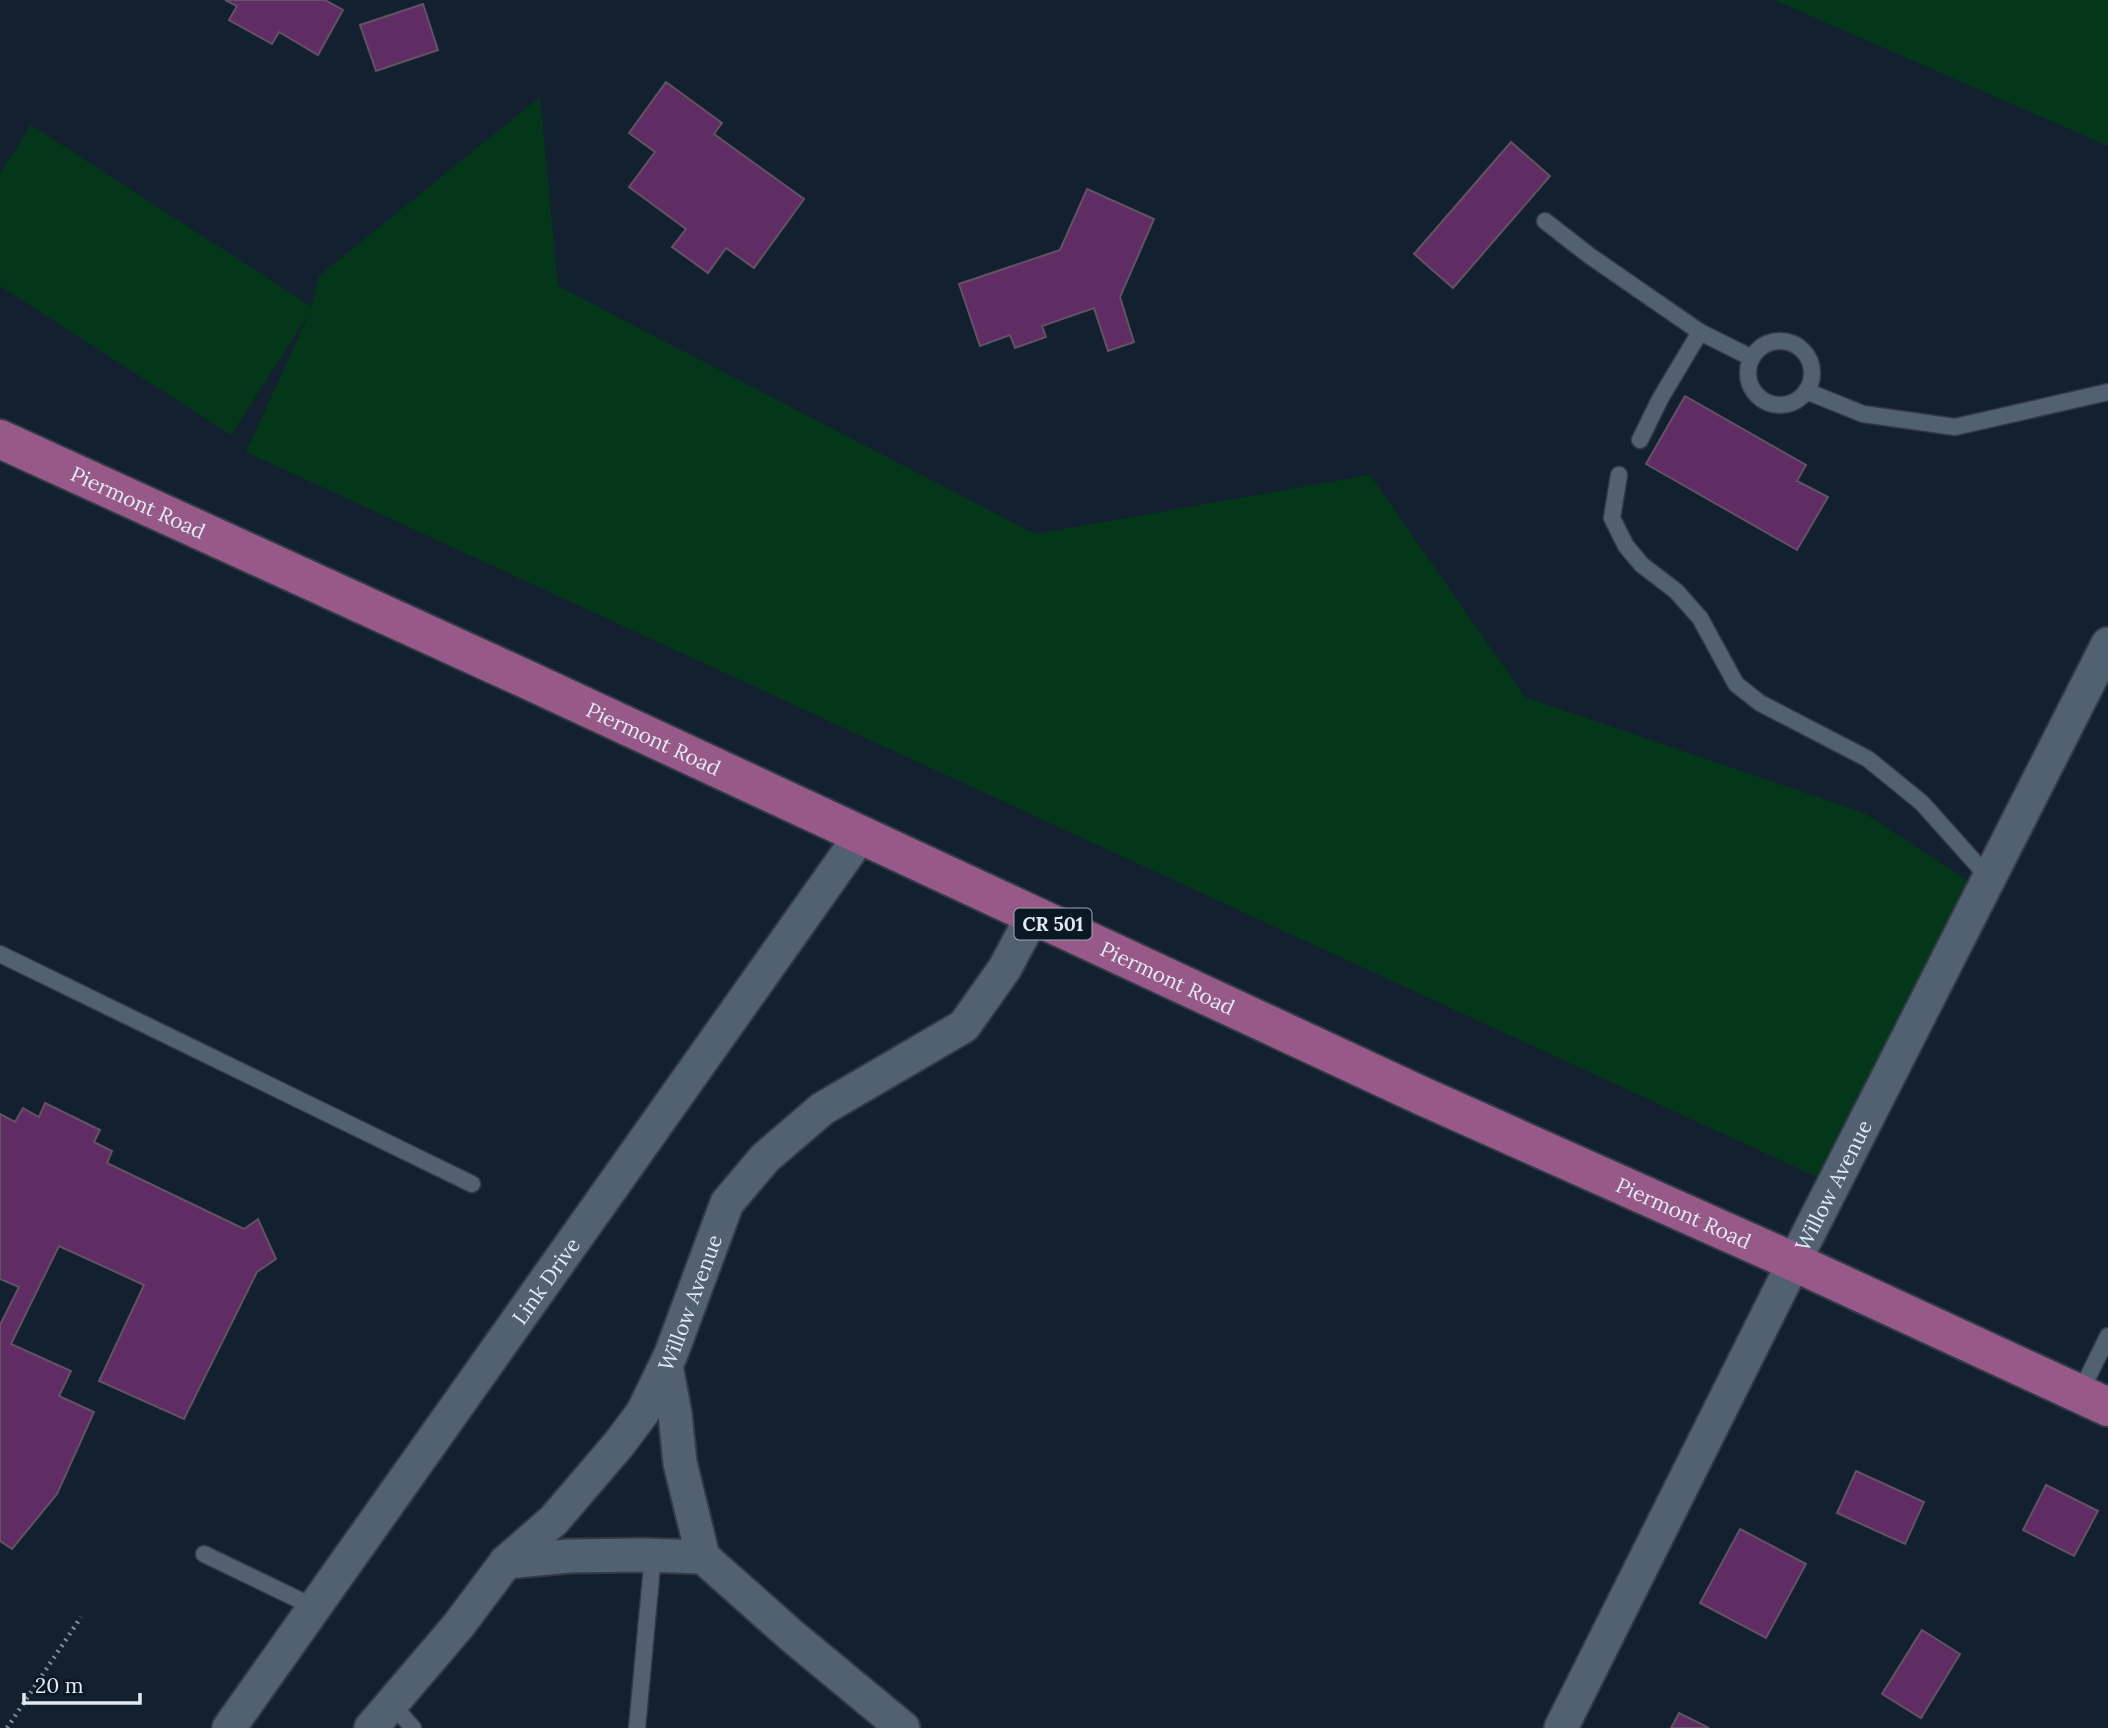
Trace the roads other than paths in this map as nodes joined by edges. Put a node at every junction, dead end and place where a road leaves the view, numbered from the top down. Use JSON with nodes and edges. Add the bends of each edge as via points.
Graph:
{"nodes":[{"id":1,"x":1545,"y":221,"type":"dead end"},
{"id":2,"x":1700,"y":332,"type":"junction"},
{"id":3,"x":1752,"y":358,"type":"junction"},
{"id":4,"x":1806,"y":391,"type":"junction"},
{"id":5,"x":2108,"y":392,"type":"edge"},
{"id":6,"x":0,"y":439,"type":"edge"},
{"id":7,"x":1640,"y":440,"type":"dead end"},
{"id":8,"x":1619,"y":475,"type":"dead end"},
{"id":9,"x":2108,"y":644,"type":"edge"},
{"id":10,"x":861,"y":835,"type":"junction"},
{"id":11,"x":1989,"y":878,"type":"junction"},
{"id":12,"x":1033,"y":915,"type":"junction"},
{"id":13,"x":0,"y":954,"type":"edge"},
{"id":14,"x":472,"y":1184,"type":"dead end"},
{"id":15,"x":1794,"y":1262,"type":"junction"},
{"id":16,"x":2108,"y":1336,"type":"edge"},
{"id":17,"x":666,"y":1366,"type":"junction"},
{"id":18,"x":2094,"y":1400,"type":"edge"},
{"id":19,"x":204,"y":1554,"type":"dead end"},
{"id":20,"x":653,"y":1555,"type":"junction"},
{"id":21,"x":703,"y":1558,"type":"junction"},
{"id":22,"x":506,"y":1562,"type":"junction"},
{"id":23,"x":314,"y":1607,"type":"junction"},
{"id":24,"x":381,"y":1716,"type":"edge"},
{"id":25,"x":229,"y":1728,"type":"edge"},
{"id":26,"x":413,"y":1728,"type":"edge"},
{"id":27,"x":637,"y":1728,"type":"edge"},
{"id":28,"x":903,"y":1728,"type":"edge"},
{"id":29,"x":1561,"y":1728,"type":"edge"}],
"edges":[{"from":1,"to":2,"type":"lane"},
{"from":2,"to":3,"type":"lane"},
{"from":2,"to":7,"type":"lane"},
{"from":3,"to":4,"type":"lane","via":[[1752,388],[1767,403],[1789,404]]},
{"from":3,"to":4,"type":"lane","via":[[1766,344],[1796,346],[1812,371]]},
{"from":4,"to":5,"type":"lane","via":[[1863,414],[1955,427]]},
{"from":6,"to":10,"type":"main road","name":"Piermont Road","number":"CR 501"},
{"from":8,"to":11,"type":"lane","via":[[1612,518],[1626,546],[1700,618],[1736,684],[1760,704],[1868,759],[1922,803]]},
{"from":9,"to":11,"type":"street","name":"Willow Avenue"},
{"from":10,"to":12,"type":"main road","name":"Piermont Road","number":"CR 501"},
{"from":10,"to":23,"type":"street","name":"Link Drive"},
{"from":11,"to":15,"type":"street","name":"Willow Avenue"},
{"from":12,"to":15,"type":"main road","name":"Piermont Road","number":"CR 501"},
{"from":12,"to":17,"type":"street","name":"Willow Avenue","via":[[1005,968],[964,1026],[822,1109],[765,1158],[727,1203]]},
{"from":13,"to":14,"type":"lane"},
{"from":15,"to":18,"type":"main road","name":"Piermont Road","number":"CR 501"},
{"from":15,"to":29,"type":"street","name":"Willow Avenue"},
{"from":16,"to":18,"type":"lane"},
{"from":17,"to":21,"type":"street","via":[[680,1463]]},
{"from":17,"to":22,"type":"street","name":"Willow Avenue","via":[[643,1412],[619,1444],[554,1520]]},
{"from":19,"to":23,"type":"lane"},
{"from":20,"to":21,"type":"street"},
{"from":20,"to":22,"type":"street"},
{"from":20,"to":27,"type":"lane"},
{"from":21,"to":28,"type":"street"},
{"from":22,"to":24,"type":"street","name":"Willow Avenue"},
{"from":23,"to":25,"type":"street","name":"Link Drive"},
{"from":24,"to":26,"type":"lane"}]}
